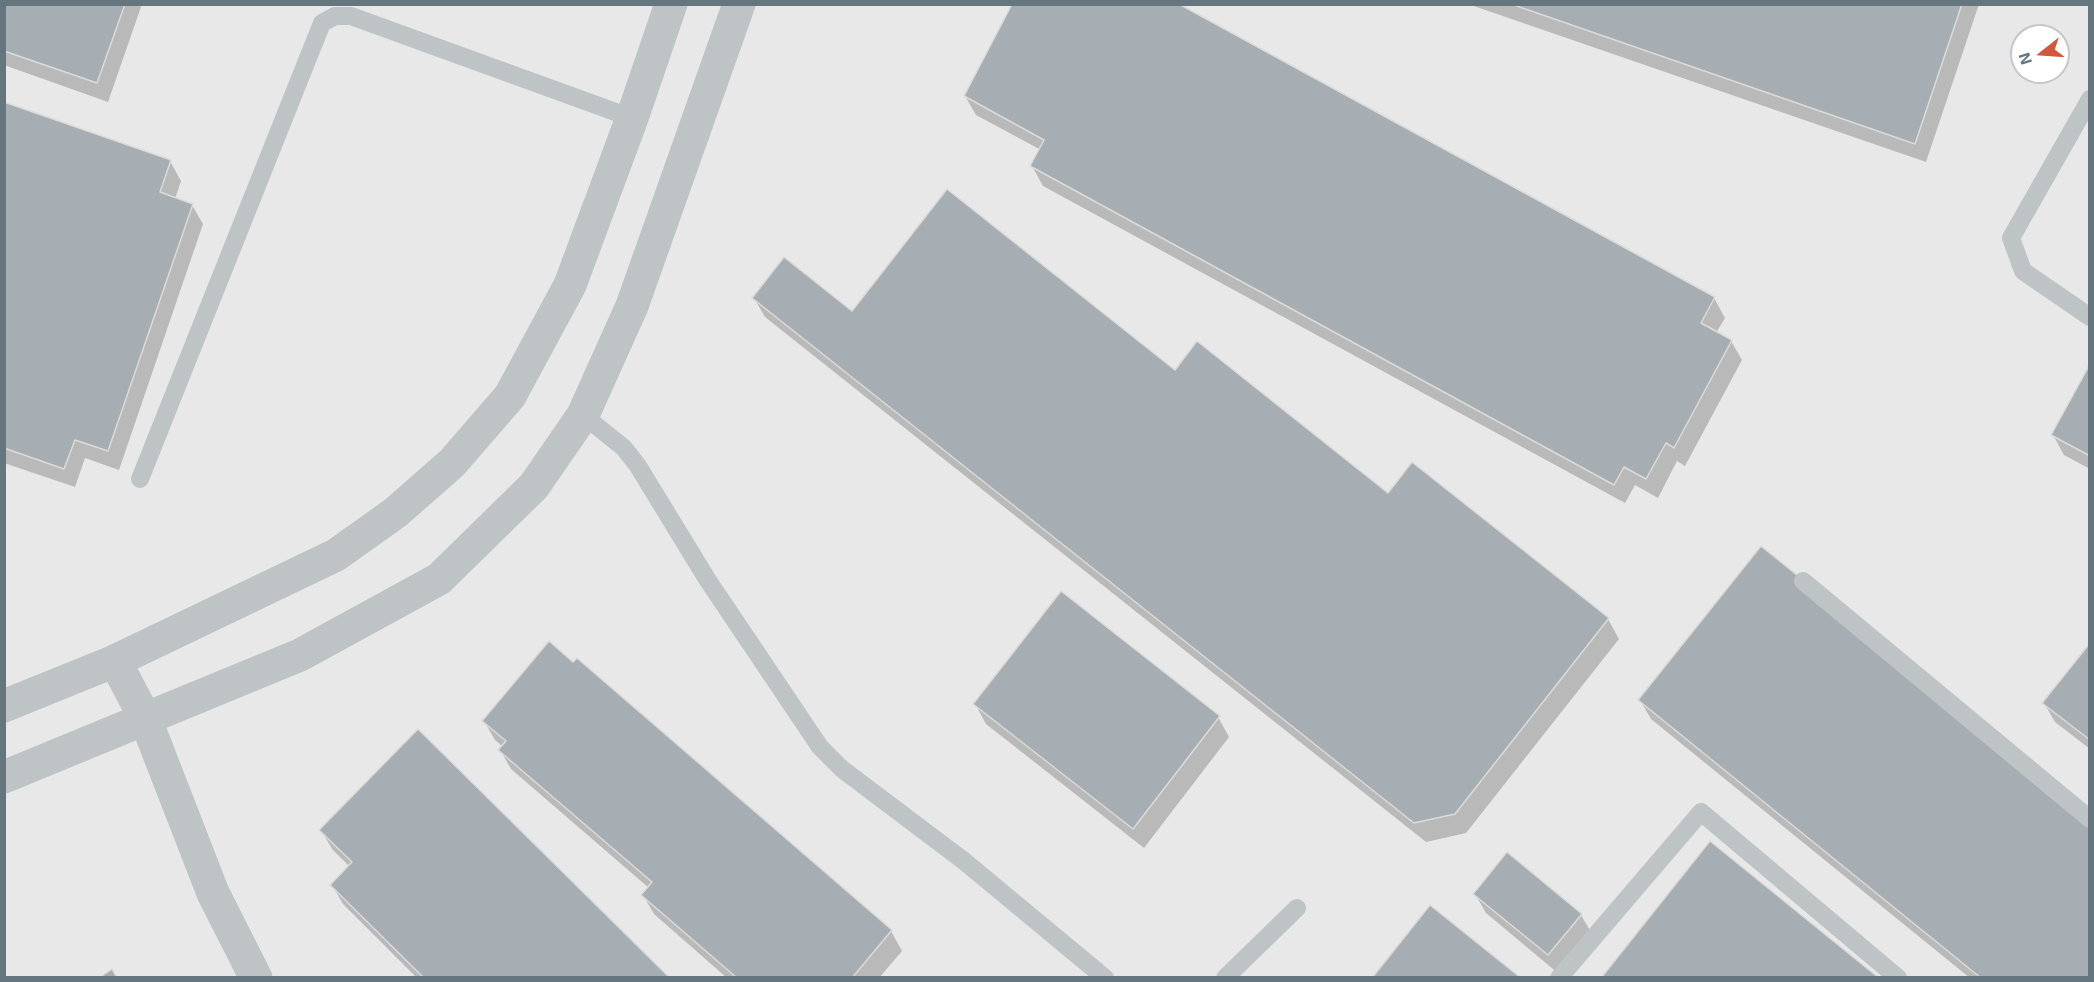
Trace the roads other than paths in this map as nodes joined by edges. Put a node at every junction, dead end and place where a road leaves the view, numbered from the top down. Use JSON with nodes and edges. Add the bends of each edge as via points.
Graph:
{"nodes":[{"id":1,"x":671,"y":4,"type":"edge"},
{"id":2,"x":739,"y":4,"type":"edge"},
{"id":3,"x":2090,"y":99,"type":"edge"},
{"id":4,"x":632,"y":118,"type":"junction"},
{"id":5,"x":2090,"y":317,"type":"edge"},
{"id":6,"x":583,"y":415,"type":"junction"},
{"id":7,"x":140,"y":479,"type":"dead end"},
{"id":8,"x":1803,"y":580,"type":"dead end"},
{"id":9,"x":115,"y":661,"type":"junction"},
{"id":10,"x":4,"y":706,"type":"edge"},
{"id":11,"x":145,"y":718,"type":"junction"},
{"id":12,"x":4,"y":777,"type":"edge"},
{"id":13,"x":2090,"y":819,"type":"edge"},
{"id":14,"x":1297,"y":908,"type":"dead end"},
{"id":15,"x":256,"y":978,"type":"edge"},
{"id":16,"x":1105,"y":978,"type":"edge"},
{"id":17,"x":1225,"y":978,"type":"edge"},
{"id":18,"x":1559,"y":978,"type":"edge"},
{"id":19,"x":1898,"y":978,"type":"edge"}],
"edges":[{"from":1,"to":4,"type":"street"},
{"from":2,"to":6,"type":"street","via":[[632,306]]},
{"from":3,"to":5,"type":"lane","via":[[2011,238],[2024,271]]},
{"from":4,"to":7,"type":"lane","via":[[351,16],[335,16],[322,23]]},
{"from":4,"to":9,"type":"street","via":[[570,285],[510,396],[452,463],[395,513],[336,555]]},
{"from":6,"to":11,"type":"street","via":[[534,486],[439,579],[300,656]]},
{"from":6,"to":16,"type":"lane","via":[[624,448],[638,466],[707,579],[820,747],[842,769],[964,861]]},
{"from":8,"to":13,"type":"lane"},
{"from":9,"to":10,"type":"street"},
{"from":9,"to":11,"type":"street"},
{"from":11,"to":12,"type":"street"},
{"from":11,"to":15,"type":"street","via":[[213,892]]},
{"from":14,"to":17,"type":"lane"},
{"from":18,"to":19,"type":"lane","via":[[1701,812]]}]}
